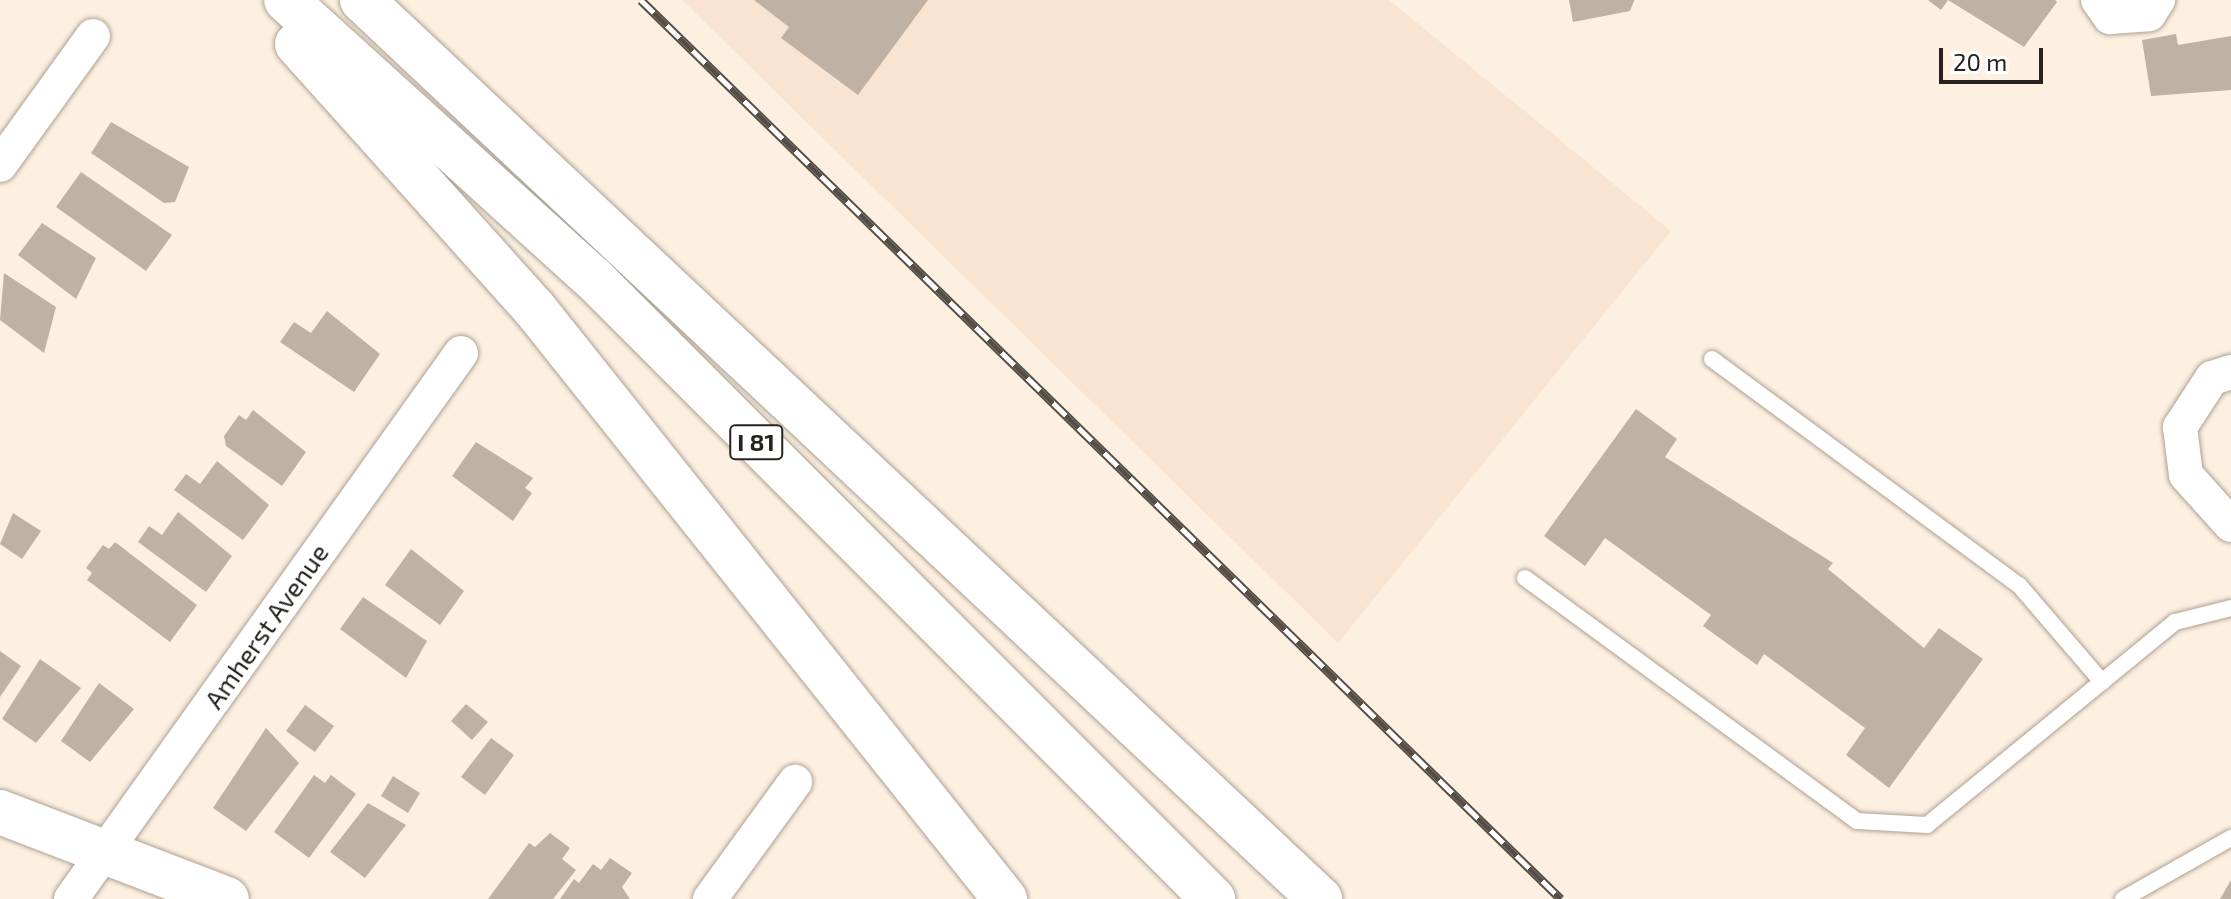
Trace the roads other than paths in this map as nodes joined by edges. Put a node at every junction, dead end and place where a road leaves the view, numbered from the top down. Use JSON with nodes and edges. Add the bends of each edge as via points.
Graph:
{"nodes":[{"id":1,"x":258,"y":0,"type":"edge"},
{"id":2,"x":286,"y":0,"type":"edge"},
{"id":3,"x":362,"y":0,"type":"edge"},
{"id":4,"x":2098,"y":0,"type":"edge"},
{"id":5,"x":2158,"y":0,"type":"edge"},
{"id":6,"x":93,"y":36,"type":"dead end"},
{"id":7,"x":0,"y":165,"type":"edge"},
{"id":8,"x":461,"y":353,"type":"dead end"},
{"id":9,"x":1712,"y":359,"type":"dead end"},
{"id":10,"x":2231,"y":372,"type":"edge"},
{"id":11,"x":2231,"y":525,"type":"edge"},
{"id":12,"x":1525,"y":578,"type":"dead end"},
{"id":13,"x":2231,"y":608,"type":"edge"},
{"id":14,"x":2102,"y":682,"type":"junction"},
{"id":15,"x":795,"y":782,"type":"dead end"},
{"id":16,"x":0,"y":812,"type":"edge"},
{"id":17,"x":2231,"y":838,"type":"edge"},
{"id":18,"x":105,"y":852,"type":"junction"},
{"id":19,"x":71,"y":899,"type":"edge"},
{"id":20,"x":227,"y":899,"type":"edge"},
{"id":21,"x":710,"y":899,"type":"edge"},
{"id":22,"x":1005,"y":899,"type":"edge"},
{"id":23,"x":1213,"y":899,"type":"edge"},
{"id":24,"x":1320,"y":899,"type":"edge"},
{"id":25,"x":2123,"y":899,"type":"edge"}],
"edges":[{"from":1,"to":22,"type":"main road","via":[[534,308]]},
{"from":2,"to":23,"type":"main road","number":"I 81","via":[[593,278]]},
{"from":3,"to":24,"type":"main road","number":"I 81"},
{"from":4,"to":5,"type":"street","via":[[2110,17],[2149,14]]},
{"from":6,"to":7,"type":"street"},
{"from":8,"to":18,"type":"street","name":"Amherst Avenue"},
{"from":9,"to":14,"type":"lane","via":[[2019,585]]},
{"from":10,"to":11,"type":"street","via":[[2212,378],[2180,427],[2186,475]]},
{"from":12,"to":14,"type":"lane","via":[[1857,821],[1927,825]]},
{"from":13,"to":14,"type":"lane","via":[[2175,622]]},
{"from":15,"to":21,"type":"street"},
{"from":16,"to":18,"type":"main road"},
{"from":17,"to":25,"type":"lane"},
{"from":18,"to":19,"type":"street","name":"Amherst Avenue"},
{"from":18,"to":20,"type":"main road"}]}
